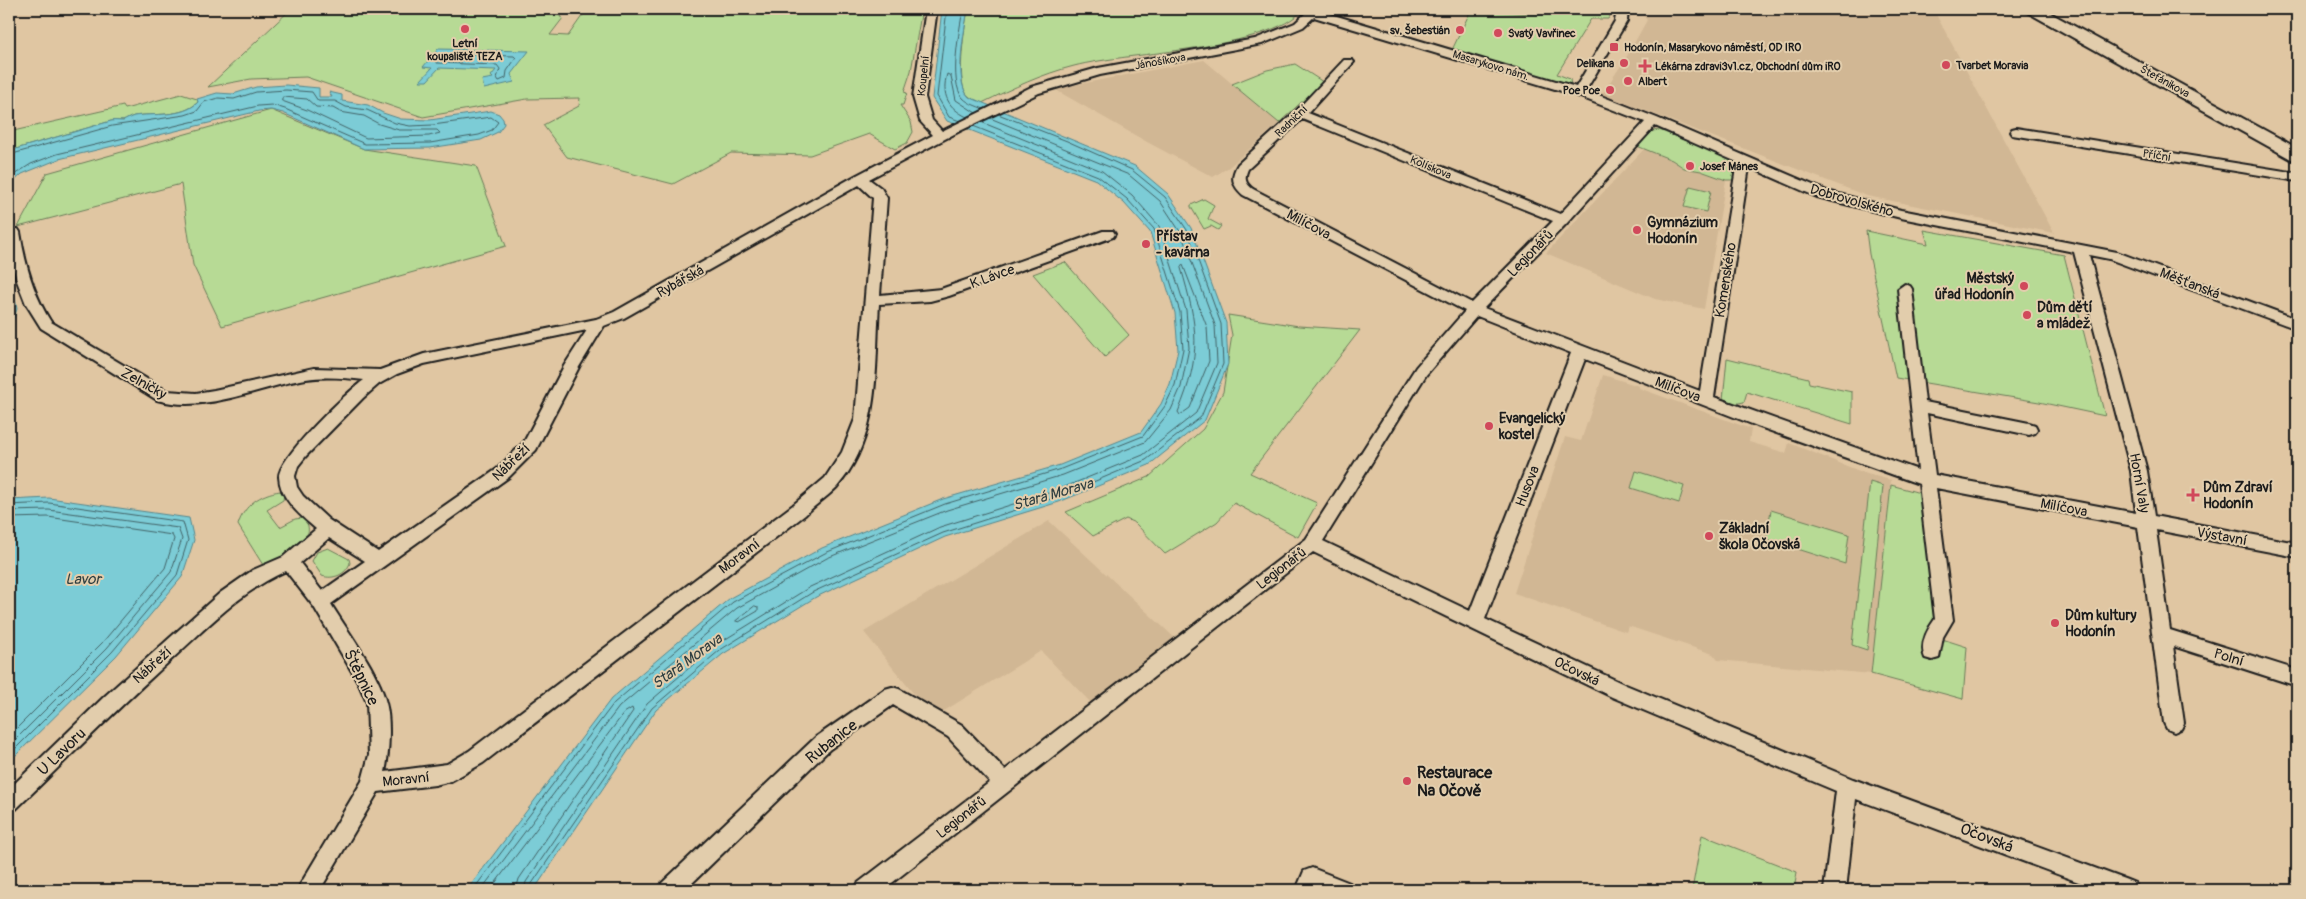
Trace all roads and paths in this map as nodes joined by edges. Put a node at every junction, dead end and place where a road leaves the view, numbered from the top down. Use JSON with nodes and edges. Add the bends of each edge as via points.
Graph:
{"nodes":[{"id":1,"x":931,"y":9,"type":"edge"},
{"id":2,"x":1623,"y":9,"type":"edge"},
{"id":3,"x":2032,"y":9,"type":"edge"},
{"id":4,"x":1315,"y":11,"type":"edge"},
{"id":5,"x":1348,"y":62,"type":"dead end"},
{"id":6,"x":1578,"y":92,"type":"junction"},
{"id":7,"x":1300,"y":114,"type":"junction"},
{"id":8,"x":1653,"y":121,"type":"junction"},
{"id":9,"x":956,"y":128,"type":"joint"},
{"id":10,"x":2016,"y":132,"type":"dead end"},
{"id":11,"x":940,"y":136,"type":"junction"},
{"id":12,"x":2297,"y":154,"type":"edge"},
{"id":13,"x":1744,"y":160,"type":"junction"},
{"id":14,"x":2297,"y":177,"type":"edge"},
{"id":15,"x":860,"y":179,"type":"junction"},
{"id":16,"x":1239,"y":181,"type":"joint"},
{"id":17,"x":1562,"y":220,"type":"junction"},
{"id":18,"x":13,"y":232,"type":"dead end"},
{"id":19,"x":1108,"y":234,"type":"dead end"},
{"id":20,"x":2080,"y":248,"type":"junction"},
{"id":21,"x":1905,"y":289,"type":"dead end"},
{"id":22,"x":872,"y":300,"type":"junction"},
{"id":23,"x":1474,"y":310,"type":"junction"},
{"id":24,"x":599,"y":324,"type":"junction"},
{"id":25,"x":2297,"y":324,"type":"edge"},
{"id":26,"x":1580,"y":351,"type":"junction"},
{"id":27,"x":382,"y":375,"type":"junction"},
{"id":28,"x":1706,"y":400,"type":"junction"},
{"id":29,"x":1918,"y":406,"type":"junction"},
{"id":30,"x":2029,"y":429,"type":"dead end"},
{"id":31,"x":1927,"y":480,"type":"junction"},
{"id":32,"x":2146,"y":523,"type":"junction"},
{"id":33,"x":328,"y":529,"type":"junction"},
{"id":34,"x":1312,"y":544,"type":"junction"},
{"id":35,"x":2297,"y":550,"type":"edge"},
{"id":36,"x":379,"y":561,"type":"junction"},
{"id":37,"x":290,"y":562,"type":"junction"},
{"id":38,"x":320,"y":602,"type":"junction"},
{"id":39,"x":1475,"y":622,"type":"junction"},
{"id":40,"x":2162,"y":636,"type":"junction"},
{"id":41,"x":1932,"y":652,"type":"dead end"},
{"id":42,"x":2297,"y":678,"type":"edge"},
{"id":43,"x":113,"y":700,"type":"joint"},
{"id":44,"x":2174,"y":723,"type":"dead end"},
{"id":45,"x":372,"y":783,"type":"junction"},
{"id":46,"x":1004,"y":783,"type":"junction"},
{"id":47,"x":1846,"y":786,"type":"junction"},
{"id":48,"x":9,"y":802,"type":"edge"},
{"id":49,"x":308,"y":890,"type":"edge"},
{"id":50,"x":670,"y":890,"type":"edge"},
{"id":51,"x":866,"y":890,"type":"edge"},
{"id":52,"x":1307,"y":890,"type":"edge"},
{"id":53,"x":1342,"y":890,"type":"edge"},
{"id":54,"x":1835,"y":890,"type":"edge"},
{"id":55,"x":2127,"y":890,"type":"edge"}],
"edges":[{"from":1,"to":11,"type":"street","name":"Koupelní","via":[[919,97],[926,121]]},
{"from":2,"to":6,"type":"street","via":[[1621,21]]},
{"from":3,"to":12,"type":"main road","name":"Štefánikova"},
{"from":4,"to":6,"type":"street","name":"Masarykovo nám."},
{"from":4,"to":9,"type":"street","name":"Jánošíkova","via":[[1298,25],[1258,42],[1081,75],[1042,87]]},
{"from":5,"to":7,"type":"street","name":"Radniční"},
{"from":6,"to":8,"type":"street","name":"Dobrovolského"},
{"from":7,"to":16,"type":"street","name":"Radniční","via":[[1243,167],[1238,174]]},
{"from":7,"to":17,"type":"street","name":"Kolískova"},
{"from":8,"to":13,"type":"street","name":"Dobrovolského"},
{"from":8,"to":17,"type":"street","name":"Legionářů"},
{"from":9,"to":11,"type":"street","name":"Rybářská"},
{"from":10,"to":14,"type":"street","name":"Příční"},
{"from":11,"to":15,"type":"street","name":"Rybářská"},
{"from":13,"to":20,"type":"street","name":"Dobrovolského","via":[[1822,194],[1901,214]]},
{"from":13,"to":28,"type":"street","name":"Komenského"},
{"from":15,"to":22,"type":"street","name":"Moravní","via":[[876,190],[880,198]]},
{"from":15,"to":24,"type":"street","name":"Rybářská"},
{"from":16,"to":23,"type":"street","name":"Milíčova","via":[[1248,192]]},
{"from":17,"to":23,"type":"street","name":"Legionářů"},
{"from":18,"to":27,"type":"street","name":"Zelničky","via":[[16,254],[34,308],[46,325],[163,396],[182,400],[204,397],[308,374]]},
{"from":19,"to":22,"type":"street","name":"K Lávce","via":[[944,293]]},
{"from":20,"to":25,"type":"street","name":"Měšťanská","via":[[2141,264]]},
{"from":20,"to":32,"type":"street","name":"Horní Valy","via":[[2140,471]]},
{"from":21,"to":29,"type":"street"},
{"from":22,"to":45,"type":"street","name":"Moravní","via":[[863,419],[850,454],[831,482],[785,521],[476,757],[450,772],[435,776]]},
{"from":23,"to":26,"type":"street","name":"Milíčova"},
{"from":23,"to":34,"type":"street","name":"Legionářů","via":[[1421,371]]},
{"from":24,"to":27,"type":"street","name":"Rybářská","via":[[442,356]]},
{"from":24,"to":36,"type":"street","name":"Nábřeží","via":[[572,366],[530,446],[503,473]]},
{"from":26,"to":28,"type":"street","name":"Milíčova"},
{"from":26,"to":39,"type":"street","name":"Husova"},
{"from":27,"to":33,"type":"street","via":[[343,409],[293,462],[287,477],[299,504]]},
{"from":28,"to":31,"type":"street","name":"Milíčova"},
{"from":29,"to":30,"type":"street"},
{"from":29,"to":31,"type":"street"},
{"from":31,"to":32,"type":"street","name":"Milíčova"},
{"from":31,"to":41,"type":"street","via":[[1944,620],[1934,635]]},
{"from":32,"to":35,"type":"street","name":"Výstavní"},
{"from":32,"to":40,"type":"street","name":"Horní Valy"},
{"from":33,"to":36,"type":"street"},
{"from":33,"to":37,"type":"street","name":"Nábřeží"},
{"from":34,"to":39,"type":"street","name":"Očovská"},
{"from":34,"to":46,"type":"street","name":"Legionářů"},
{"from":36,"to":38,"type":"street","name":"Nábřeží"},
{"from":37,"to":38,"type":"street"},
{"from":37,"to":43,"type":"street","name":"Nábřeží","via":[[259,575],[226,598]]},
{"from":38,"to":45,"type":"street","name":"Štěpnice","via":[[366,678],[377,704],[380,729]]},
{"from":39,"to":47,"type":"street","name":"Očovská","via":[[1619,691]]},
{"from":40,"to":42,"type":"street","name":"Polní"},
{"from":40,"to":44,"type":"street","name":"Horní Valy"},
{"from":43,"to":48,"type":"street","name":"U Lavoru"},
{"from":45,"to":49,"type":"street","name":"Štěpnice"},
{"from":46,"to":50,"type":"street","name":"Rubanice","via":[[955,731],[892,695],[823,743]]},
{"from":46,"to":51,"type":"street","name":"Legionářů"},
{"from":47,"to":54,"type":"street"},
{"from":47,"to":55,"type":"street","name":"Očovská"},
{"from":52,"to":53,"type":"street","via":[[1312,878]]}]}
